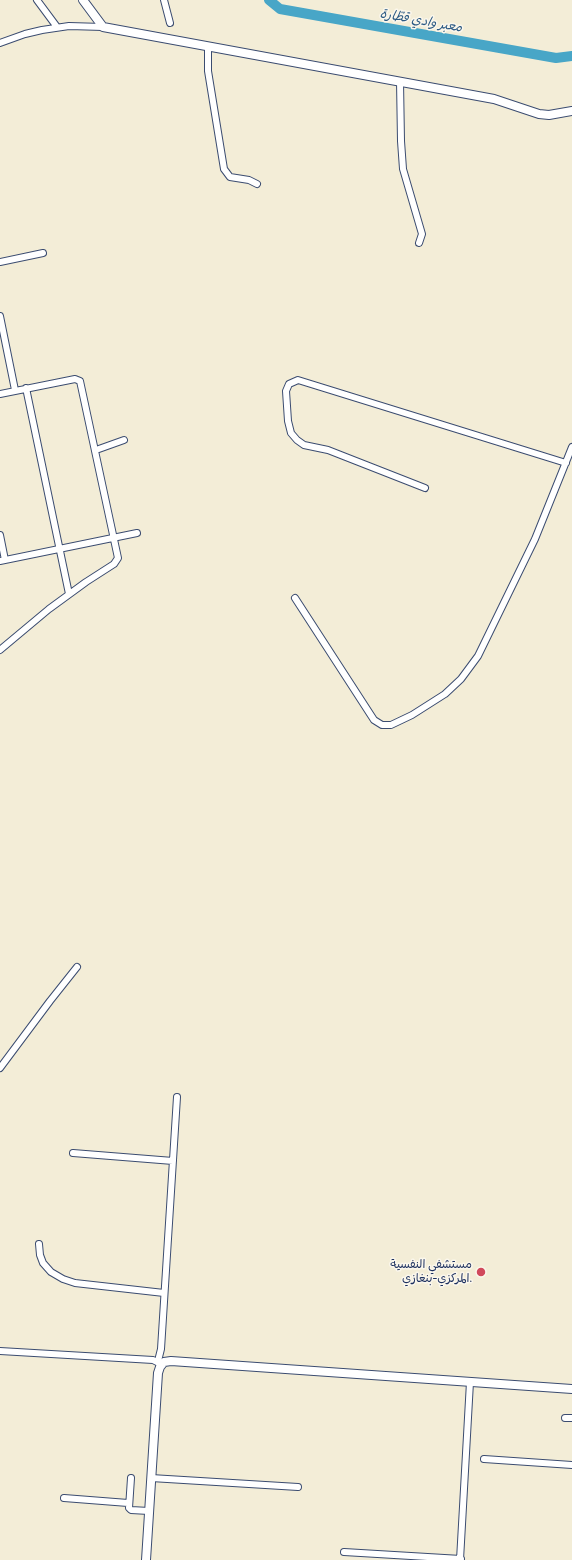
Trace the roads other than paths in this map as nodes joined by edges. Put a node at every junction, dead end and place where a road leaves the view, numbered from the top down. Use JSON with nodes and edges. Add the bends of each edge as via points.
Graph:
{"nodes":[{"id":1,"x":37,"y":0,"type":"edge"},
{"id":2,"x":83,"y":0,"type":"edge"},
{"id":3,"x":164,"y":0,"type":"edge"},
{"id":4,"x":170,"y":23,"type":"dead end"},
{"id":5,"x":57,"y":27,"type":"junction"},
{"id":6,"x":103,"y":27,"type":"junction"},
{"id":7,"x":0,"y":43,"type":"edge"},
{"id":8,"x":208,"y":46,"type":"junction"},
{"id":9,"x":400,"y":81,"type":"junction"},
{"id":10,"x":572,"y":112,"type":"edge"},
{"id":11,"x":257,"y":184,"type":"dead end"},
{"id":12,"x":419,"y":243,"type":"dead end"},
{"id":13,"x":43,"y":253,"type":"dead end"},
{"id":14,"x":0,"y":262,"type":"edge"},
{"id":15,"x":0,"y":316,"type":"edge"},
{"id":16,"x":26,"y":388,"type":"junction"},
{"id":17,"x":15,"y":390,"type":"junction"},
{"id":18,"x":0,"y":394,"type":"edge"},
{"id":19,"x":124,"y":440,"type":"dead end"},
{"id":20,"x":572,"y":447,"type":"edge"},
{"id":21,"x":96,"y":450,"type":"junction"},
{"id":22,"x":566,"y":464,"type":"junction"},
{"id":23,"x":425,"y":488,"type":"dead end"},
{"id":24,"x":137,"y":533,"type":"dead end"},
{"id":25,"x":0,"y":536,"type":"edge"},
{"id":26,"x":114,"y":538,"type":"junction"},
{"id":27,"x":60,"y":549,"type":"junction"},
{"id":28,"x":2,"y":560,"type":"edge"},
{"id":29,"x":69,"y":594,"type":"junction"},
{"id":30,"x":295,"y":598,"type":"dead end"},
{"id":31,"x":0,"y":650,"type":"edge"},
{"id":32,"x":78,"y":967,"type":"dead end"},
{"id":33,"x":0,"y":1068,"type":"edge"},
{"id":34,"x":177,"y":1097,"type":"dead end"},
{"id":35,"x":73,"y":1153,"type":"dead end"},
{"id":36,"x":173,"y":1161,"type":"junction"},
{"id":37,"x":40,"y":1244,"type":"dead end"},
{"id":38,"x":164,"y":1293,"type":"junction"},
{"id":39,"x":0,"y":1350,"type":"edge"},
{"id":40,"x":160,"y":1363,"type":"junction"},
{"id":41,"x":470,"y":1382,"type":"junction"},
{"id":42,"x":572,"y":1388,"type":"edge"},
{"id":43,"x":484,"y":1459,"type":"dead end"},
{"id":44,"x":572,"y":1465,"type":"edge"},
{"id":45,"x":131,"y":1478,"type":"dead end"},
{"id":46,"x":151,"y":1478,"type":"junction"},
{"id":47,"x":298,"y":1487,"type":"dead end"},
{"id":48,"x":64,"y":1498,"type":"dead end"},
{"id":49,"x":128,"y":1503,"type":"junction"},
{"id":50,"x":149,"y":1511,"type":"junction"},
{"id":51,"x":344,"y":1552,"type":"dead end"},
{"id":52,"x":146,"y":1560,"type":"edge"},
{"id":53,"x":460,"y":1560,"type":"edge"}],
"edges":[{"from":1,"to":5,"type":"street"},
{"from":2,"to":6,"type":"street"},
{"from":3,"to":4,"type":"street"},
{"from":5,"to":6,"type":"street"},
{"from":5,"to":7,"type":"street"},
{"from":6,"to":8,"type":"street"},
{"from":8,"to":9,"type":"street"},
{"from":8,"to":11,"type":"street","via":[[208,71],[224,169],[230,177]]},
{"from":9,"to":10,"type":"street","via":[[494,99],[539,114]]},
{"from":9,"to":12,"type":"street","via":[[403,169],[422,234]]},
{"from":13,"to":14,"type":"street"},
{"from":15,"to":17,"type":"street"},
{"from":16,"to":17,"type":"street"},
{"from":16,"to":21,"type":"street","via":[[73,379],[80,381]]},
{"from":16,"to":27,"type":"street"},
{"from":17,"to":18,"type":"street"},
{"from":19,"to":21,"type":"street"},
{"from":20,"to":22,"type":"street"},
{"from":21,"to":26,"type":"street"},
{"from":22,"to":23,"type":"street","via":[[298,380],[289,384],[286,391],[288,421],[296,440]]},
{"from":22,"to":30,"type":"street","via":[[485,644],[471,666],[445,694],[395,724],[387,726],[374,720]]},
{"from":24,"to":26,"type":"street"},
{"from":25,"to":28,"type":"street"},
{"from":26,"to":27,"type":"street"},
{"from":26,"to":29,"type":"street","via":[[117,561]]},
{"from":27,"to":28,"type":"street"},
{"from":27,"to":29,"type":"street"},
{"from":29,"to":31,"type":"street"},
{"from":32,"to":33,"type":"street"},
{"from":34,"to":36,"type":"street"},
{"from":35,"to":36,"type":"street"},
{"from":36,"to":38,"type":"street"},
{"from":37,"to":38,"type":"street","via":[[43,1263],[51,1272],[63,1279],[75,1283]]},
{"from":38,"to":40,"type":"street"},
{"from":39,"to":40,"type":"street"},
{"from":40,"to":41,"type":"street","via":[[171,1361]]},
{"from":40,"to":46,"type":"street"},
{"from":41,"to":42,"type":"street"},
{"from":41,"to":53,"type":"street"},
{"from":43,"to":44,"type":"street"},
{"from":45,"to":49,"type":"street"},
{"from":46,"to":47,"type":"street"},
{"from":46,"to":50,"type":"street"},
{"from":48,"to":49,"type":"street"},
{"from":49,"to":50,"type":"street","via":[[131,1510]]},
{"from":50,"to":52,"type":"street"},
{"from":51,"to":53,"type":"street"}]}
